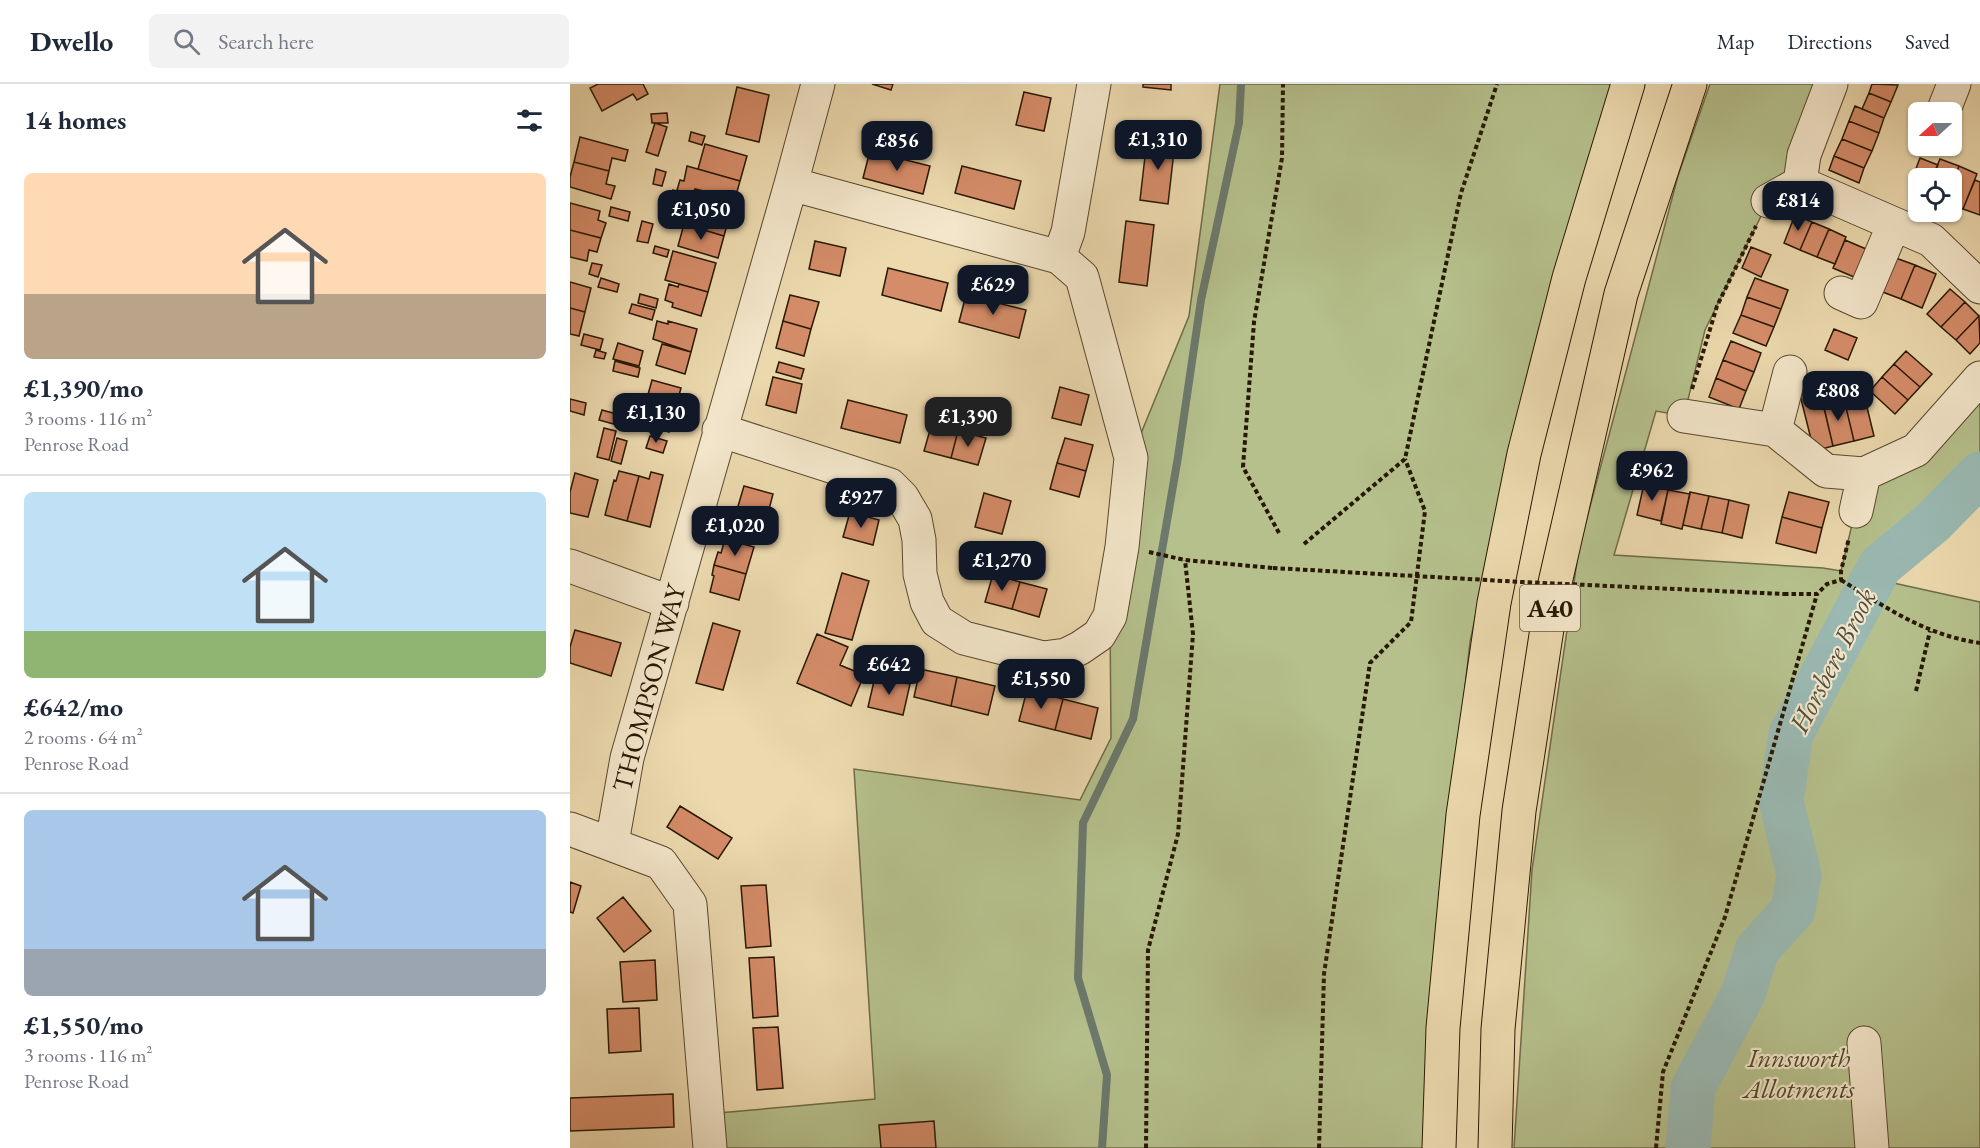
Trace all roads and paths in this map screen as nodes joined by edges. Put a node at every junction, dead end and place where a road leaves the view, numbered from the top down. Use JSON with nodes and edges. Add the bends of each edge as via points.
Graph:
{"nodes":[{"id":1,"x":818,"y":84,"type":"edge"},
{"id":2,"x":1094,"y":84,"type":"edge"},
{"id":3,"x":1283,"y":84,"type":"edge"},
{"id":4,"x":1497,"y":84,"type":"edge"},
{"id":5,"x":1629,"y":84,"type":"edge"},
{"id":6,"x":1690,"y":84,"type":"edge"},
{"id":7,"x":1831,"y":84,"type":"edge"},
{"id":8,"x":1800,"y":183,"type":"junction"},
{"id":9,"x":791,"y":184,"type":"junction"},
{"id":10,"x":1768,"y":201,"type":"joint"},
{"id":11,"x":1894,"y":224,"type":"junction"},
{"id":12,"x":1059,"y":257,"type":"junction"},
{"id":13,"x":1980,"y":287,"type":"edge"},
{"id":14,"x":1841,"y":294,"type":"dead end"},
{"id":15,"x":1790,"y":372,"type":"dead end"},
{"id":16,"x":1980,"y":378,"type":"edge"},
{"id":17,"x":1684,"y":416,"type":"joint"},
{"id":18,"x":719,"y":430,"type":"junction"},
{"id":19,"x":1775,"y":430,"type":"junction"},
{"id":20,"x":1405,"y":459,"type":"junction"},
{"id":21,"x":1864,"y":474,"type":"junction"},
{"id":22,"x":1856,"y":511,"type":"joint"},
{"id":23,"x":1279,"y":533,"type":"dead end"},
{"id":24,"x":1304,"y":544,"type":"dead end"},
{"id":25,"x":1122,"y":547,"type":"junction"},
{"id":26,"x":1185,"y":560,"type":"junction"},
{"id":27,"x":570,"y":566,"type":"edge"},
{"id":28,"x":1841,"y":580,"type":"junction"},
{"id":29,"x":1817,"y":594,"type":"junction"},
{"id":30,"x":672,"y":603,"type":"junction"},
{"id":31,"x":1930,"y":631,"type":"junction"},
{"id":32,"x":1980,"y":643,"type":"edge"},
{"id":33,"x":1916,"y":691,"type":"dead end"},
{"id":34,"x":570,"y":829,"type":"edge"},
{"id":35,"x":612,"y":843,"type":"junction"},
{"id":36,"x":1864,"y":1043,"type":"dead end"},
{"id":37,"x":710,"y":1148,"type":"edge"},
{"id":38,"x":1146,"y":1148,"type":"edge"},
{"id":39,"x":1319,"y":1148,"type":"edge"},
{"id":40,"x":1439,"y":1148,"type":"edge"},
{"id":41,"x":1495,"y":1148,"type":"edge"},
{"id":42,"x":1656,"y":1148,"type":"edge"},
{"id":43,"x":1872,"y":1148,"type":"edge"}],
"edges":[{"from":1,"to":9,"type":"street","name":"THOMPSON WAY"},
{"from":2,"to":12,"type":"street","via":[[1068,232]]},
{"from":3,"to":23,"type":"path","via":[[1282,158],[1254,322],[1243,467]]},
{"from":4,"to":20,"type":"path","via":[[1461,193]]},
{"from":5,"to":40,"type":"highway","number":"A40","via":[[1555,333],[1524,454],[1494,603],[1462,827],[1443,1028]]},
{"from":6,"to":41,"type":"highway","number":"A40","via":[[1621,294],[1552,596],[1519,811],[1498,1029]]},
{"from":7,"to":8,"type":"street","via":[[1804,155]]},
{"from":8,"to":10,"type":"street"},
{"from":8,"to":11,"type":"street"},
{"from":9,"to":12,"type":"street"},
{"from":9,"to":18,"type":"street","name":"THOMPSON WAY"},
{"from":10,"to":17,"type":"path","via":[[1717,306]]},
{"from":11,"to":13,"type":"street","via":[[1931,240]]},
{"from":11,"to":14,"type":"street","via":[[1861,302]]},
{"from":12,"to":25,"type":"street","via":[[1082,277],[1131,458]]},
{"from":15,"to":19,"type":"street"},
{"from":16,"to":21,"type":"street","via":[[1916,450]]},
{"from":17,"to":19,"type":"street"},
{"from":18,"to":25,"type":"street","via":[[890,485],[915,519],[927,602],[938,621],[964,638],[1043,658],[1066,655],[1080,648],[1099,635],[1110,616]]},
{"from":18,"to":30,"type":"street","name":"THOMPSON WAY"},
{"from":19,"to":21,"type":"street","via":[[1826,471]]},
{"from":20,"to":24,"type":"path"},
{"from":20,"to":39,"type":"path","via":[[1425,511],[1424,522],[1411,622],[1370,663],[1324,974]]},
{"from":21,"to":22,"type":"street"},
{"from":22,"to":28,"type":"path"},
{"from":25,"to":26,"type":"path"},
{"from":26,"to":29,"type":"path","bridge":true,"via":[[1510,581]]},
{"from":26,"to":38,"type":"path","via":[[1193,634],[1178,834],[1148,950]]},
{"from":27,"to":30,"type":"street"},
{"from":28,"to":29,"type":"path","via":[[1827,584]]},
{"from":28,"to":31,"type":"path"},
{"from":29,"to":42,"type":"path","via":[[1725,917],[1663,1072]]},
{"from":30,"to":35,"type":"street","name":"THOMPSON WAY","via":[[627,758]]},
{"from":31,"to":32,"type":"path"},
{"from":31,"to":33,"type":"path"},
{"from":34,"to":35,"type":"street"},
{"from":35,"to":37,"type":"street","via":[[661,863],[690,904]]},
{"from":36,"to":43,"type":"street"}]}
